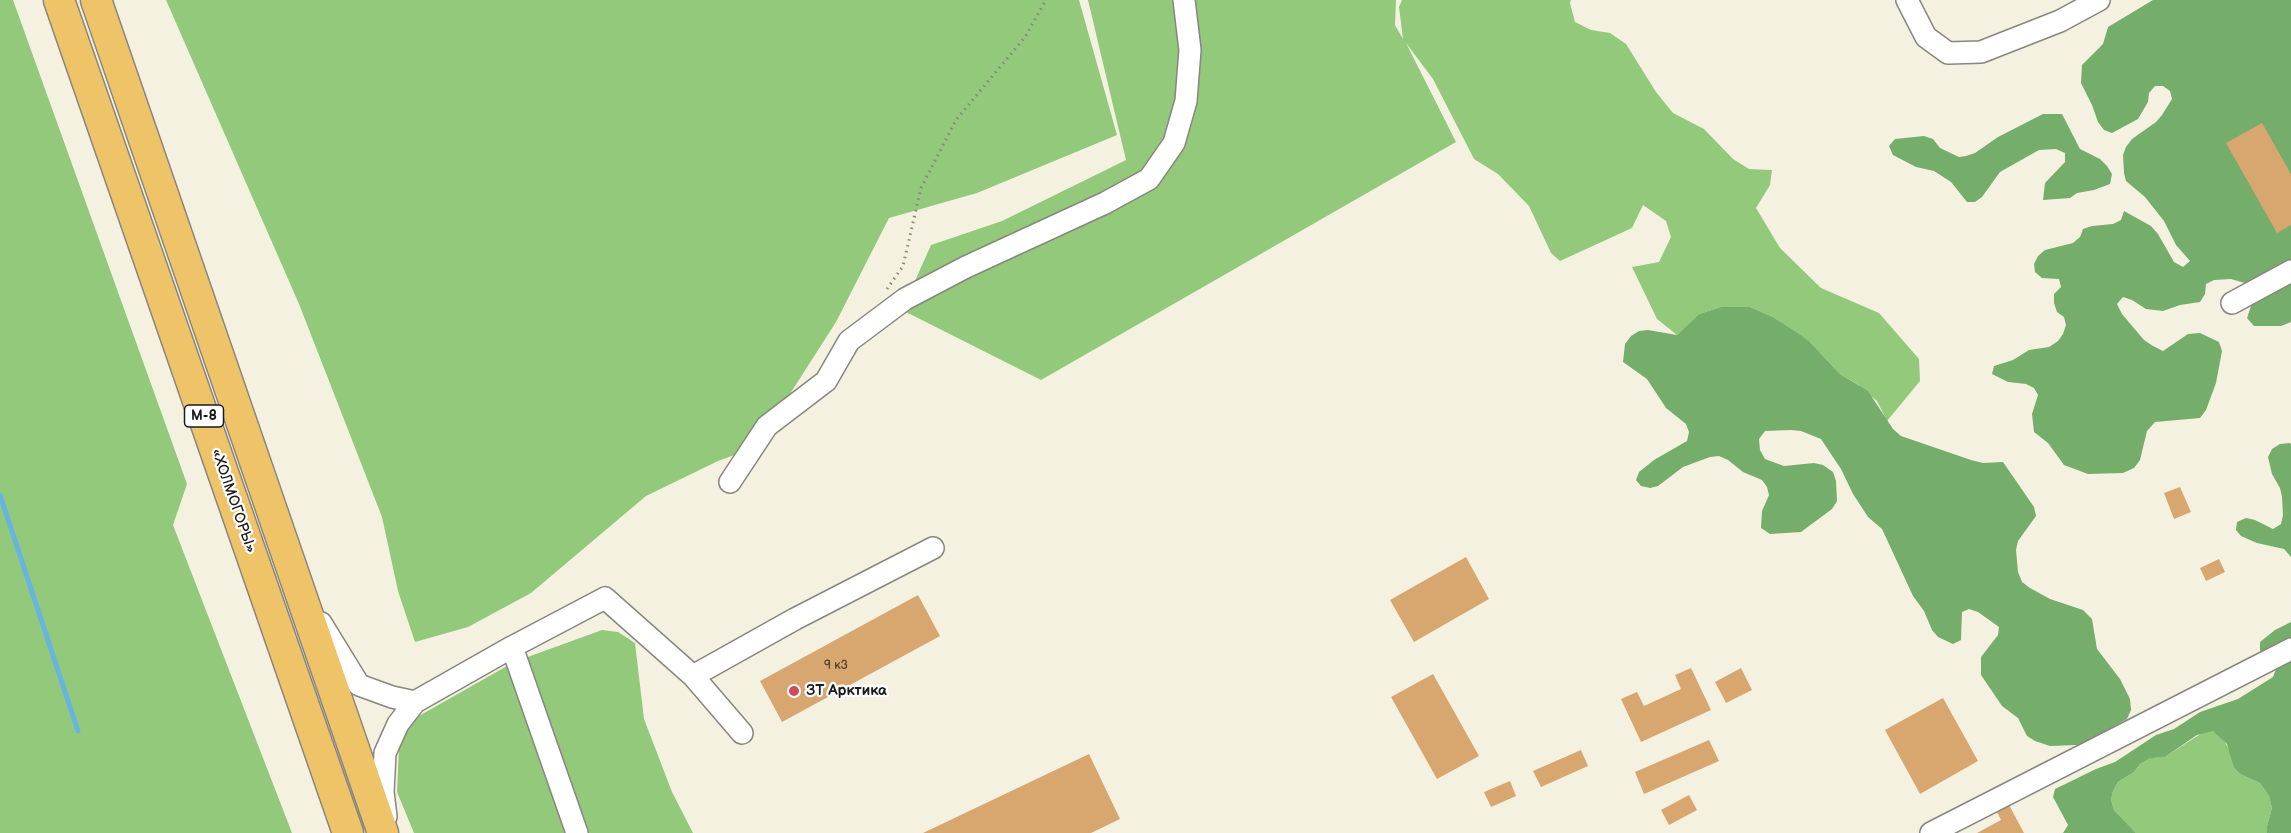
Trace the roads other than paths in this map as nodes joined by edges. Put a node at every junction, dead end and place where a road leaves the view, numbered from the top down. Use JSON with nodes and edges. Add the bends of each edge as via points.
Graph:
{"nodes":[{"id":1,"x":59,"y":0,"type":"edge"},
{"id":2,"x":96,"y":0,"type":"edge"},
{"id":3,"x":1184,"y":0,"type":"edge"},
{"id":4,"x":1907,"y":0,"type":"edge"},
{"id":5,"x":2099,"y":0,"type":"edge"},
{"id":6,"x":2291,"y":271,"type":"edge"},
{"id":7,"x":2232,"y":303,"type":"dead end"},
{"id":8,"x":730,"y":482,"type":"dead end"},
{"id":9,"x":933,"y":548,"type":"dead end"},
{"id":10,"x":293,"y":571,"type":"junction"},
{"id":11,"x":512,"y":647,"type":"junction"},
{"id":12,"x":2291,"y":649,"type":"edge"},
{"id":13,"x":693,"y":676,"type":"junction"},
{"id":14,"x":415,"y":702,"type":"junction"},
{"id":15,"x":742,"y":733,"type":"dead end"},
{"id":16,"x":348,"y":833,"type":"edge"},
{"id":17,"x":385,"y":833,"type":"edge"},
{"id":18,"x":577,"y":833,"type":"edge"},
{"id":19,"x":1931,"y":833,"type":"edge"}],
"edges":[{"from":1,"to":16,"type":"highway","name":"«ХОЛМОГОРЫ»","number":"М-8"},
{"from":2,"to":10,"type":"highway","number":"М-8"},
{"from":3,"to":8,"type":"lane","via":[[1190,50],[1186,101],[1174,143],[1149,179],[1105,204],[905,299],[849,341],[826,381],[767,426]]},
{"from":4,"to":5,"type":"lane","via":[[1926,37],[1948,53],[1981,52],[2060,21]]},
{"from":6,"to":7,"type":"lane"},
{"from":9,"to":13,"type":"lane"},
{"from":10,"to":14,"type":"lane","via":[[359,685]]},
{"from":10,"to":17,"type":"highway","number":"М-8"},
{"from":11,"to":13,"type":"lane","via":[[605,598]]},
{"from":11,"to":14,"type":"lane"},
{"from":11,"to":18,"type":"lane"},
{"from":12,"to":19,"type":"lane"},
{"from":13,"to":15,"type":"lane"},
{"from":14,"to":17,"type":"lane","via":[[398,724],[385,753]]}]}
